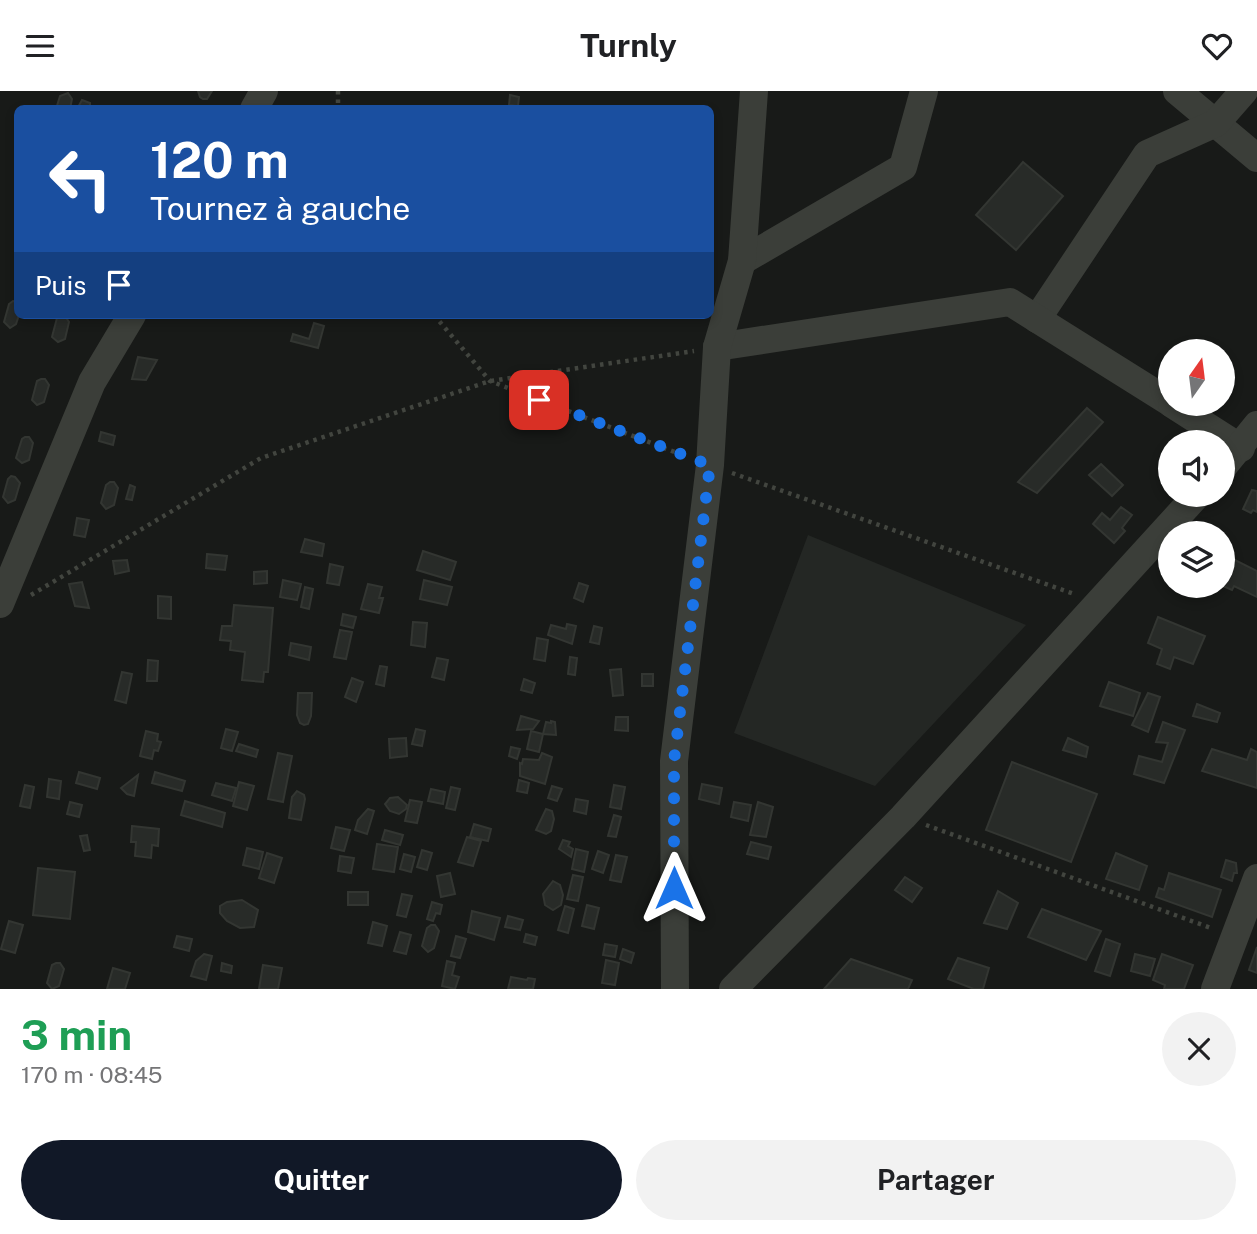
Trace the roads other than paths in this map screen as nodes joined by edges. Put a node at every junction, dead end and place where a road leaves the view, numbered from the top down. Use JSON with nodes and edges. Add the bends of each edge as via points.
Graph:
{"nodes":[{"id":1,"x":754,"y":91,"type":"edge"},
{"id":2,"x":924,"y":91,"type":"edge"},
{"id":3,"x":1177,"y":91,"type":"edge"},
{"id":4,"x":1244,"y":91,"type":"edge"},
{"id":5,"x":1216,"y":123,"type":"junction"},
{"id":6,"x":1257,"y":158,"type":"edge"},
{"id":7,"x":742,"y":261,"type":"junction"},
{"id":8,"x":130,"y":319,"type":"edge"},
{"id":9,"x":1037,"y":319,"type":"junction"},
{"id":10,"x":717,"y":347,"type":"junction"},
{"id":11,"x":1158,"y":395,"type":"edge"},
{"id":12,"x":1193,"y":417,"type":"edge"},
{"id":13,"x":1240,"y":447,"type":"edge"},
{"id":14,"x":1186,"y":507,"type":"edge"},
{"id":15,"x":12,"y":602,"type":"edge"},
{"id":16,"x":1257,"y":878,"type":"edge"},
{"id":17,"x":675,"y":989,"type":"edge"},
{"id":18,"x":733,"y":989,"type":"edge"},
{"id":19,"x":1216,"y":989,"type":"edge"}],
"edges":[{"from":1,"to":7,"type":"street"},
{"from":2,"to":7,"type":"street","via":[[902,167]]},
{"from":3,"to":5,"type":"street"},
{"from":4,"to":5,"type":"street"},
{"from":5,"to":6,"type":"street"},
{"from":5,"to":9,"type":"street","via":[[1147,154]]},
{"from":7,"to":10,"type":"street"},
{"from":8,"to":15,"type":"street","via":[[92,382]]},
{"from":9,"to":10,"type":"street","via":[[1010,302]]},
{"from":9,"to":11,"type":"street"},
{"from":10,"to":17,"type":"street","via":[[710,465],[674,761]]},
{"from":12,"to":13,"type":"street"},
{"from":14,"to":18,"type":"street","via":[[902,817]]},
{"from":16,"to":19,"type":"street"}]}
